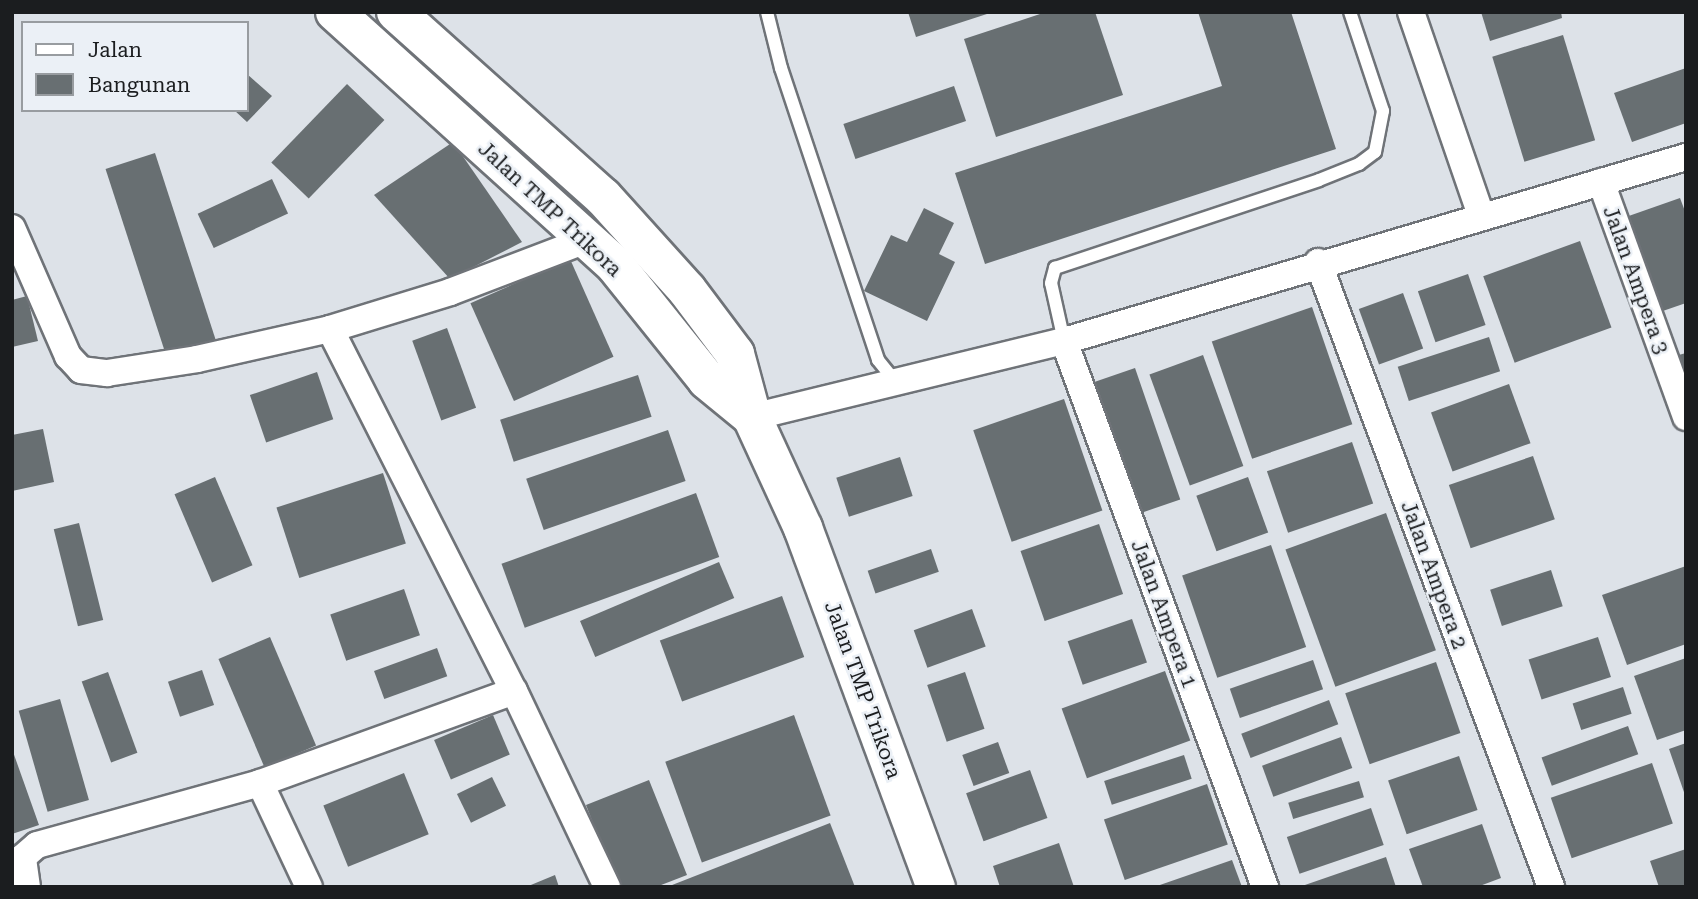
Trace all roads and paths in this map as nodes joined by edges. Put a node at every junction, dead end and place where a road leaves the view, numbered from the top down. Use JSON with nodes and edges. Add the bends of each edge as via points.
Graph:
{"nodes":[{"id":1,"x":335,"y":12,"type":"edge"},
{"id":2,"x":396,"y":12,"type":"edge"},
{"id":3,"x":767,"y":12,"type":"edge"},
{"id":4,"x":1411,"y":12,"type":"edge"},
{"id":5,"x":1355,"y":14,"type":"edge"},
{"id":6,"x":1686,"y":157,"type":"edge"},
{"id":7,"x":1601,"y":182,"type":"junction"},
{"id":8,"x":1482,"y":215,"type":"junction"},
{"id":9,"x":12,"y":228,"type":"edge"},
{"id":10,"x":586,"y":240,"type":"junction"},
{"id":11,"x":1318,"y":262,"type":"junction"},
{"id":12,"x":330,"y":329,"type":"junction"},
{"id":13,"x":1064,"y":341,"type":"junction"},
{"id":14,"x":895,"y":381,"type":"junction"},
{"id":15,"x":752,"y":417,"type":"junction"},
{"id":16,"x":1686,"y":417,"type":"edge"},
{"id":17,"x":514,"y":691,"type":"junction"},
{"id":18,"x":260,"y":782,"type":"junction"},
{"id":19,"x":27,"y":887,"type":"edge"},
{"id":20,"x":309,"y":887,"type":"edge"},
{"id":21,"x":607,"y":887,"type":"edge"},
{"id":22,"x":936,"y":887,"type":"edge"},
{"id":23,"x":1265,"y":887,"type":"edge"},
{"id":24,"x":1551,"y":887,"type":"edge"}],
"edges":[{"from":1,"to":10,"type":"highway","name":"Jalan TMP Trikora"},
{"from":2,"to":15,"type":"highway","name":"Jalan TMP Trikora","via":[[603,197],[667,267],[735,354]]},
{"from":3,"to":14,"type":"lane","via":[[781,68],[878,360]]},
{"from":4,"to":8,"type":"street"},
{"from":5,"to":13,"type":"lane","via":[[1382,111],[1382,133],[1375,152],[1320,180],[1055,268],[1051,283]]},
{"from":6,"to":7,"type":"street"},
{"from":7,"to":8,"type":"street"},
{"from":7,"to":16,"type":"street","name":"Jalan Ampera 3"},
{"from":8,"to":11,"type":"street"},
{"from":9,"to":12,"type":"street","via":[[63,346],[81,370],[107,373],[185,361]]},
{"from":10,"to":12,"type":"street","via":[[450,292]]},
{"from":10,"to":15,"type":"highway","name":"Jalan TMP Trikora","via":[[615,265],[707,380]]},
{"from":11,"to":13,"type":"street"},
{"from":11,"to":24,"type":"street","name":"Jalan Ampera 2"},
{"from":12,"to":17,"type":"street"},
{"from":13,"to":14,"type":"street"},
{"from":13,"to":23,"type":"street","name":"Jalan Ampera 1"},
{"from":14,"to":15,"type":"street"},
{"from":15,"to":22,"type":"highway","name":"Jalan TMP Trikora","via":[[803,528]]},
{"from":17,"to":18,"type":"street"},
{"from":17,"to":21,"type":"street"},
{"from":18,"to":19,"type":"street","via":[[37,845],[23,857]]},
{"from":18,"to":20,"type":"street"}]}
